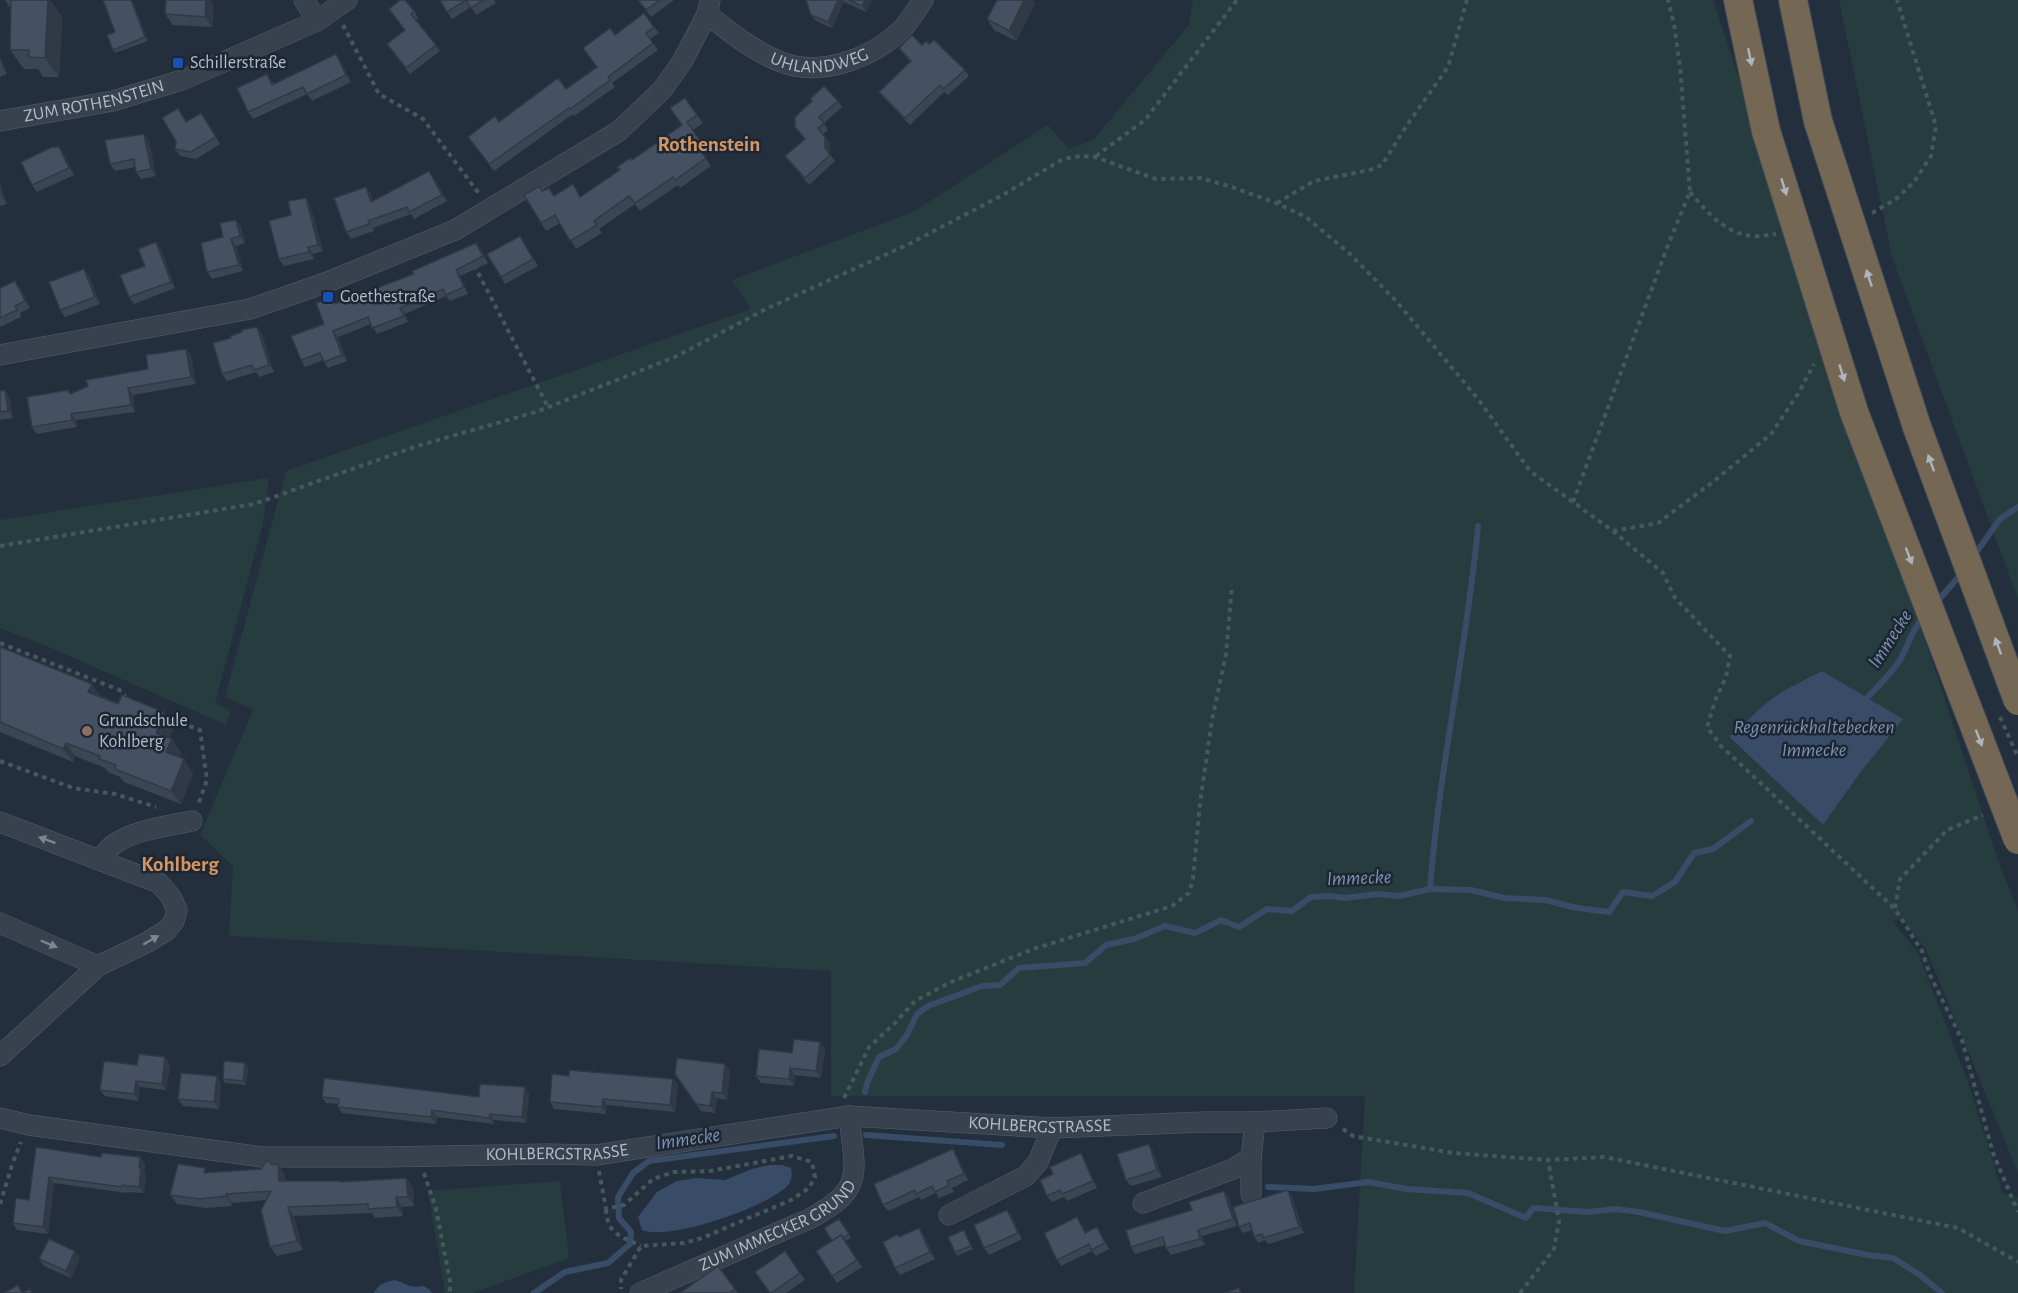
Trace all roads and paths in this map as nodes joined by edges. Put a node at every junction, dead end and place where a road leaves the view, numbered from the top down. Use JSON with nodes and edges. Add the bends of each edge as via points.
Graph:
{"nodes":[{"id":1,"x":304,"y":0,"type":"edge"},
{"id":2,"x":923,"y":0,"type":"edge"},
{"id":3,"x":1237,"y":0,"type":"edge"},
{"id":4,"x":1467,"y":0,"type":"edge"},
{"id":5,"x":1668,"y":0,"type":"edge"},
{"id":6,"x":1738,"y":0,"type":"edge"},
{"id":7,"x":1793,"y":0,"type":"edge"},
{"id":8,"x":1897,"y":0,"type":"edge"},
{"id":9,"x":341,"y":4,"type":"edge"},
{"id":10,"x":708,"y":7,"type":"edge"},
{"id":11,"x":317,"y":21,"type":"junction"},
{"id":12,"x":0,"y":121,"type":"edge"},
{"id":13,"x":1095,"y":157,"type":"junction"},
{"id":14,"x":1690,"y":192,"type":"junction"},
{"id":15,"x":1276,"y":203,"type":"junction"},
{"id":16,"x":491,"y":209,"type":"junction"},
{"id":17,"x":1864,"y":217,"type":"dead end"},
{"id":18,"x":1779,"y":234,"type":"dead end"},
{"id":19,"x":471,"y":261,"type":"edge"},
{"id":20,"x":1820,"y":354,"type":"dead end"},
{"id":21,"x":0,"y":355,"type":"edge"},
{"id":22,"x":549,"y":407,"type":"junction"},
{"id":23,"x":1574,"y":502,"type":"junction"},
{"id":24,"x":1613,"y":531,"type":"junction"},
{"id":25,"x":0,"y":546,"type":"edge"},
{"id":26,"x":1232,"y":585,"type":"dead end"},
{"id":27,"x":0,"y":643,"type":"edge"},
{"id":28,"x":2018,"y":701,"type":"edge"},
{"id":29,"x":127,"y":703,"type":"edge"},
{"id":30,"x":159,"y":715,"type":"edge"},
{"id":31,"x":0,"y":761,"type":"edge"},
{"id":32,"x":157,"y":808,"type":"dead end"},
{"id":33,"x":1992,"y":811,"type":"dead end"},
{"id":34,"x":192,"y":821,"type":"joint"},
{"id":35,"x":0,"y":822,"type":"edge"},
{"id":36,"x":2018,"y":840,"type":"edge"},
{"id":37,"x":100,"y":860,"type":"junction"},
{"id":38,"x":1894,"y":909,"type":"junction"},
{"id":39,"x":0,"y":923,"type":"edge"},
{"id":40,"x":98,"y":966,"type":"junction"},
{"id":41,"x":0,"y":1056,"type":"edge"},
{"id":42,"x":841,"y":1117,"type":"junction"},
{"id":43,"x":0,"y":1118,"type":"edge"},
{"id":44,"x":1327,"y":1118,"type":"joint"},
{"id":45,"x":1256,"y":1122,"type":"junction"},
{"id":46,"x":29,"y":1125,"type":"junction"},
{"id":47,"x":1052,"y":1128,"type":"junction"},
{"id":48,"x":596,"y":1155,"type":"junction"},
{"id":49,"x":1251,"y":1158,"type":"junction"},
{"id":50,"x":1548,"y":1160,"type":"junction"},
{"id":51,"x":424,"y":1172,"type":"dead end"},
{"id":52,"x":1251,"y":1194,"type":"dead end"},
{"id":53,"x":1143,"y":1203,"type":"dead end"},
{"id":54,"x":0,"y":1204,"type":"edge"},
{"id":55,"x":606,"y":1209,"type":"junction"},
{"id":56,"x":2018,"y":1212,"type":"edge"},
{"id":57,"x":949,"y":1215,"type":"dead end"},
{"id":58,"x":641,"y":1246,"type":"junction"},
{"id":59,"x":2018,"y":1262,"type":"edge"},
{"id":60,"x":450,"y":1293,"type":"edge"},
{"id":61,"x":621,"y":1293,"type":"edge"},
{"id":62,"x":640,"y":1293,"type":"edge"},
{"id":63,"x":1520,"y":1293,"type":"edge"}],
"edges":[{"from":1,"to":11,"type":"street"},
{"from":2,"to":10,"type":"street","name":"UHLANDWEG","via":[[904,27],[880,46],[846,63],[814,68],[782,63],[750,47]]},
{"from":3,"to":13,"type":"path","via":[[1145,120]]},
{"from":4,"to":15,"type":"path","via":[[1448,67],[1382,165],[1314,182]]},
{"from":5,"to":14,"type":"path","via":[[1680,68]]},
{"from":6,"to":36,"type":"highway","one_way":true,"bridge":true,"via":[[1766,131],[1854,412]]},
{"from":28,"to":7,"type":"highway","one_way":true,"bridge":true,"via":[[1917,427],[1818,121]]},
{"from":8,"to":17,"type":"path","via":[[1936,126],[1931,156],[1914,182],[1896,199]]},
{"from":9,"to":11,"type":"street","name":"ZUM ROTHENSTEIN"},
{"from":9,"to":16,"type":"path","via":[[379,94],[423,119]]},
{"from":10,"to":16,"type":"street","via":[[682,62],[662,90],[619,131]]},
{"from":11,"to":12,"type":"street","name":"ZUM ROTHENSTEIN","via":[[148,91]]},
{"from":13,"to":15,"type":"path","via":[[1156,179],[1201,178]]},
{"from":13,"to":22,"type":"path","via":[[1063,159],[909,244],[766,309],[675,357]]},
{"from":14,"to":18,"type":"path","via":[[1712,218],[1727,228],[1751,236]]},
{"from":14,"to":23,"type":"path"},
{"from":15,"to":23,"type":"path","via":[[1306,217],[1350,254],[1397,302],[1471,390],[1530,471]]},
{"from":16,"to":21,"type":"street","via":[[444,234],[250,309]]},
{"from":19,"to":22,"type":"path"},
{"from":20,"to":24,"type":"path","via":[[1770,434],[1658,523]]},
{"from":22,"to":25,"type":"path","via":[[417,446],[254,504]]},
{"from":23,"to":24,"type":"path"},
{"from":24,"to":38,"type":"path","via":[[1663,573],[1675,598],[1731,656],[1707,727],[1721,746]]},
{"from":26,"to":42,"type":"path","via":[[1226,654],[1212,720],[1189,893],[1172,906],[1033,949],[915,1001],[869,1047]]},
{"from":27,"to":29,"type":"path","via":[[122,691]]},
{"from":30,"to":34,"type":"path","via":[[200,730],[207,780]]},
{"from":31,"to":32,"type":"path","via":[[73,788],[115,794]]},
{"from":33,"to":38,"type":"path","via":[[1947,830],[1900,879]]},
{"from":34,"to":37,"type":"street","via":[[122,839]]},
{"from":37,"to":35,"type":"street","one_way":true},
{"from":40,"to":37,"type":"street","one_way":true,"via":[[166,930],[177,910],[159,883]]},
{"from":38,"to":56,"type":"path","via":[[1922,951],[1962,1040],[1993,1154]]},
{"from":39,"to":40,"type":"street","one_way":true},
{"from":40,"to":41,"type":"street"},
{"from":42,"to":47,"type":"street","name":"KOHLBERGSTRASSE"},
{"from":42,"to":48,"type":"street","name":"KOHLBERGSTRASSE"},
{"from":42,"to":62,"type":"street","name":"ZUM IMMECKER GRUND","via":[[854,1172],[852,1184],[830,1208]]},
{"from":43,"to":46,"type":"street","name":"KOHLBERGSTRASSE"},
{"from":44,"to":45,"type":"street","name":"KOHLBERGSTRASSE"},
{"from":44,"to":50,"type":"path","via":[[1353,1136],[1453,1153]]},
{"from":45,"to":47,"type":"street","name":"KOHLBERGSTRASSE"},
{"from":45,"to":49,"type":"street"},
{"from":46,"to":48,"type":"street","name":"KOHLBERGSTRASSE","via":[[262,1157]]},
{"from":46,"to":54,"type":"path"},
{"from":47,"to":57,"type":"street","via":[[1038,1162],[1026,1176]]},
{"from":48,"to":55,"type":"path"},
{"from":49,"to":52,"type":"street"},
{"from":49,"to":53,"type":"street","via":[[1233,1169]]},
{"from":50,"to":59,"type":"path","via":[[1604,1156],[1958,1228]]},
{"from":50,"to":63,"type":"path","via":[[1559,1221],[1554,1250]]},
{"from":51,"to":60,"type":"path","via":[[436,1209]]},
{"from":55,"to":58,"type":"path","via":[[607,1223],[615,1233]]},
{"from":55,"to":58,"type":"path","via":[[624,1205],[652,1179],[674,1172],[710,1171],[792,1156],[812,1162],[815,1177],[809,1188],[791,1200],[702,1238]]},
{"from":58,"to":61,"type":"path","via":[[621,1280]]}]}
